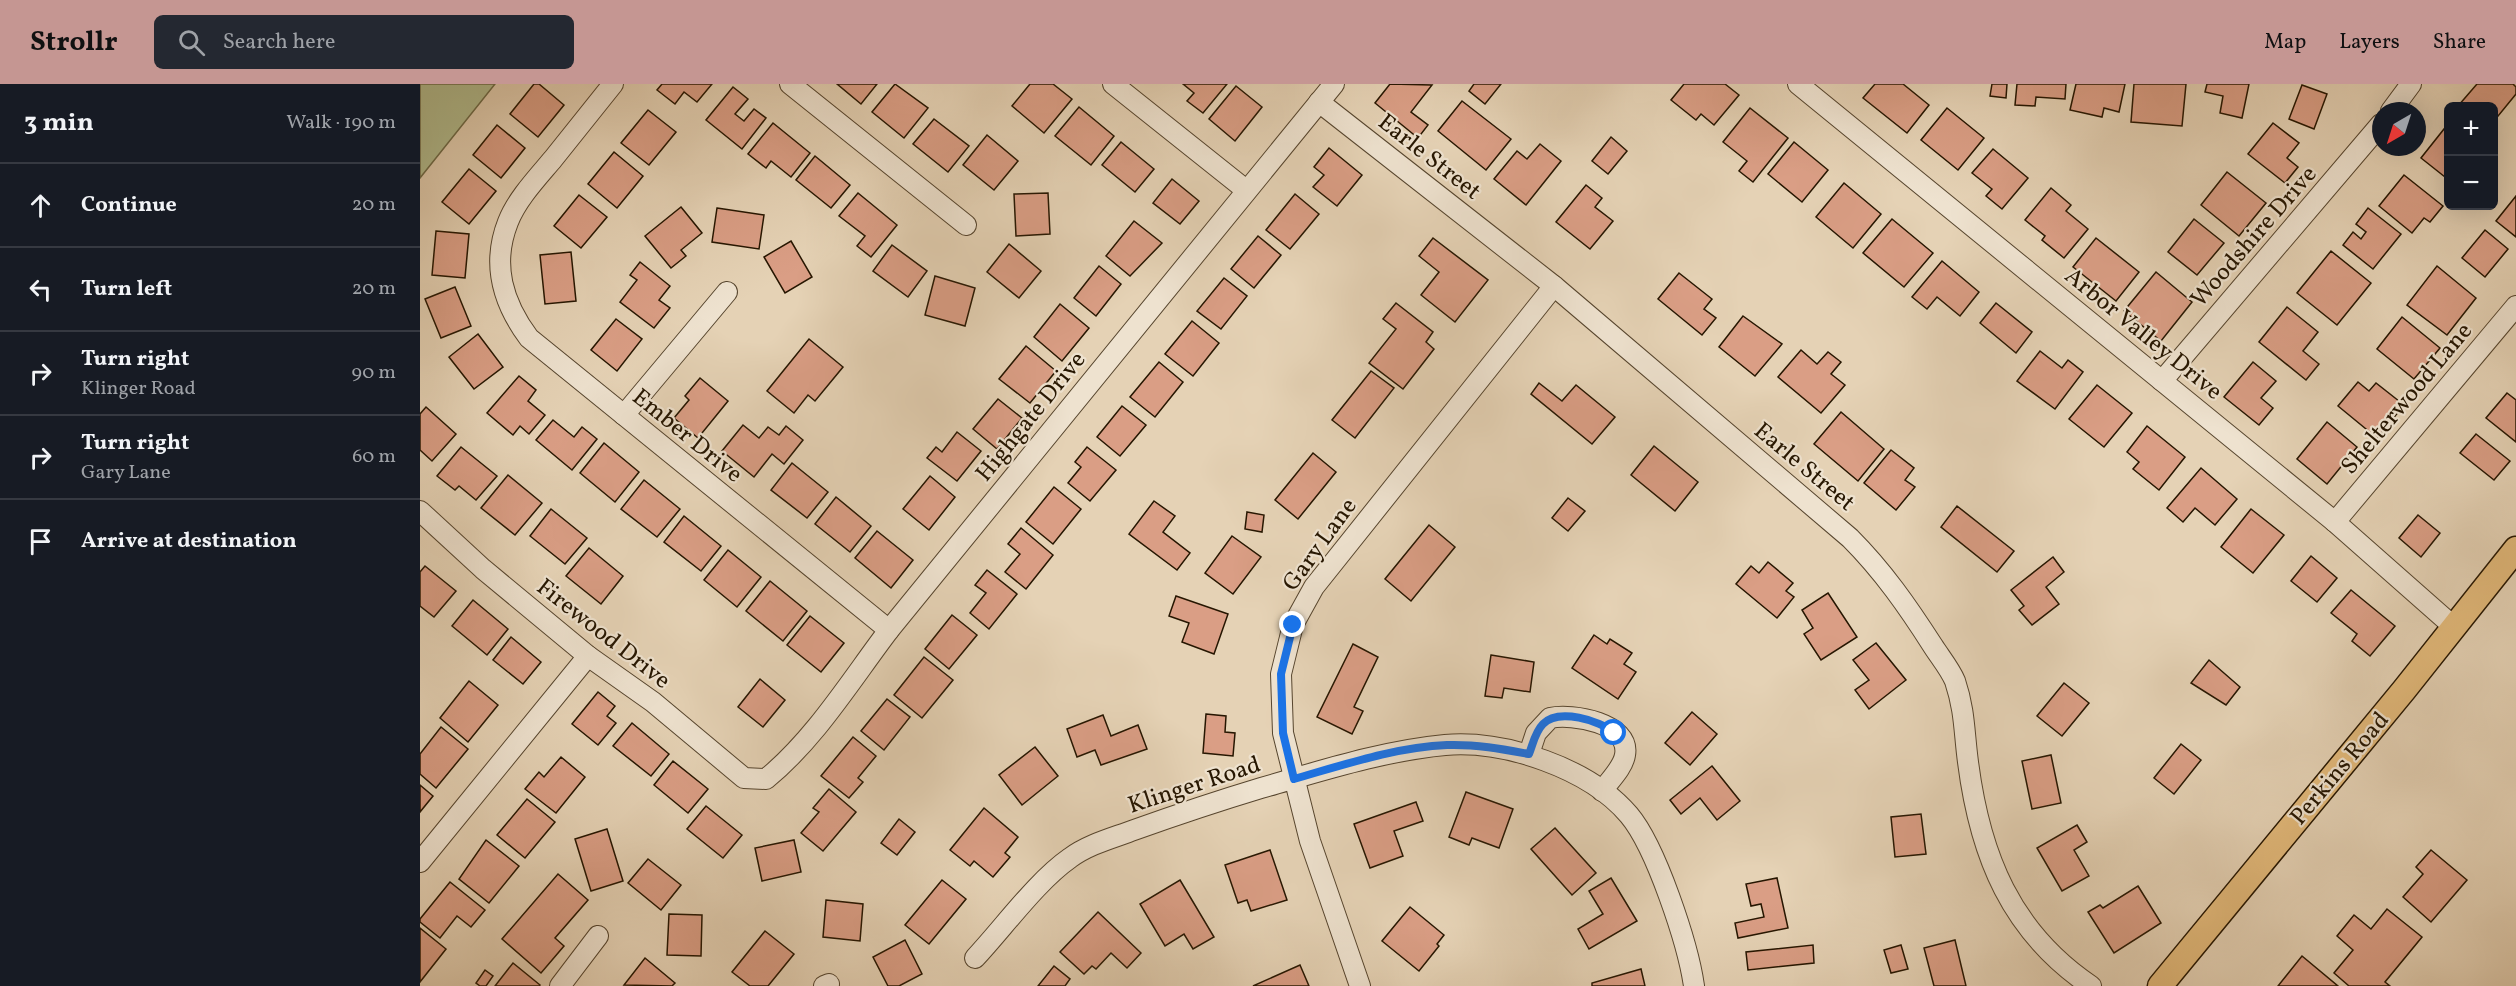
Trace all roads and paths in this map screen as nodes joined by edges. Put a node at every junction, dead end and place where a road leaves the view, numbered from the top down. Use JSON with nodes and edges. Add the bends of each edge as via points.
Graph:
{"nodes":[{"id":1,"x":613,"y":84,"type":"edge"},
{"id":2,"x":790,"y":84,"type":"edge"},
{"id":3,"x":1113,"y":84,"type":"edge"},
{"id":4,"x":1334,"y":84,"type":"edge"},
{"id":5,"x":1798,"y":84,"type":"edge"},
{"id":6,"x":2411,"y":84,"type":"edge"},
{"id":7,"x":1820,"y":90,"type":"edge"},
{"id":8,"x":1319,"y":102,"type":"junction"},
{"id":9,"x":2398,"y":102,"type":"edge"},
{"id":10,"x":2372,"y":135,"type":"edge"},
{"id":11,"x":1246,"y":190,"type":"junction"},
{"id":12,"x":966,"y":225,"type":"dead end"},
{"id":13,"x":1554,"y":286,"type":"junction"},
{"id":14,"x":727,"y":292,"type":"dead end"},
{"id":15,"x":2516,"y":306,"type":"edge"},
{"id":16,"x":2162,"y":381,"type":"junction"},
{"id":17,"x":624,"y":416,"type":"junction"},
{"id":18,"x":420,"y":511,"type":"edge"},
{"id":19,"x":2335,"y":522,"type":"junction"},
{"id":20,"x":2516,"y":549,"type":"edge"},
{"id":21,"x":2454,"y":627,"type":"junction"},
{"id":22,"x":889,"y":630,"type":"junction"},
{"id":23,"x":588,"y":656,"type":"junction"},
{"id":24,"x":1529,"y":754,"type":"junction"},
{"id":25,"x":766,"y":779,"type":"joint"},
{"id":26,"x":1294,"y":779,"type":"junction"},
{"id":27,"x":1602,"y":791,"type":"junction"},
{"id":28,"x":420,"y":862,"type":"edge"},
{"id":29,"x":598,"y":936,"type":"dead end"},
{"id":30,"x":975,"y":958,"type":"dead end"},
{"id":31,"x":560,"y":986,"type":"edge"},
{"id":32,"x":1360,"y":986,"type":"edge"},
{"id":33,"x":1694,"y":986,"type":"edge"},
{"id":34,"x":2091,"y":986,"type":"edge"},
{"id":35,"x":2160,"y":986,"type":"edge"}],
"edges":[{"from":1,"to":17,"type":"street","name":"Ember Drive","via":[[524,195],[508,222],[501,285],[512,315],[529,338]]},
{"from":2,"to":12,"type":"street"},
{"from":3,"to":11,"type":"street"},
{"from":4,"to":8,"type":"street","name":"Highgate Drive"},
{"from":5,"to":7,"type":"street","name":"Arbor Valley Drive"},
{"from":6,"to":9,"type":"street"},
{"from":7,"to":16,"type":"street","name":"Arbor Valley Drive"},
{"from":8,"to":11,"type":"street","name":"Highgate Drive"},
{"from":8,"to":13,"type":"street","name":"Earle Street"},
{"from":10,"to":16,"type":"street","name":"Woodshire Drive"},
{"from":11,"to":22,"type":"street","name":"Highgate Drive"},
{"from":13,"to":26,"type":"street","name":"Gary Lane","via":[[1314,586],[1293,625],[1281,674],[1283,733]]},
{"from":13,"to":34,"type":"street","name":"Earle Street","via":[[1877,565],[1954,678],[1965,715],[1968,762],[1985,846],[2004,893],[2026,926],[2067,970]]},
{"from":14,"to":17,"type":"street"},
{"from":15,"to":19,"type":"street","name":"Shelterwood Lane"},
{"from":16,"to":19,"type":"street","name":"Arbor Valley Drive"},
{"from":17,"to":22,"type":"street","name":"Ember Drive"},
{"from":18,"to":23,"type":"street","name":"Firewood Drive"},
{"from":19,"to":21,"type":"street","name":"Arbor Valley Drive"},
{"from":20,"to":21,"type":"main road","name":"Perkins Road"},
{"from":21,"to":35,"type":"main road","name":"Perkins Road"},
{"from":22,"to":25,"type":"street","name":"Highgate Drive","via":[[783,765]]},
{"from":23,"to":25,"type":"street","name":"Firewood Drive","via":[[652,702],[744,778]]},
{"from":23,"to":28,"type":"street"},
{"from":24,"to":26,"type":"street","name":"Klinger Road","via":[[1447,745],[1405,751]]},
{"from":24,"to":27,"type":"street","name":"Klinger Road"},
{"from":24,"to":27,"type":"street","via":[[1536,733],[1550,718],[1604,724],[1624,744],[1626,753]]},
{"from":26,"to":30,"type":"street","name":"Klinger Road","via":[[1209,803],[1072,856]]},
{"from":26,"to":32,"type":"street","name":"Gary Lane","via":[[1310,841]]},
{"from":27,"to":33,"type":"street","name":"Klinger Road","via":[[1628,814],[1644,837],[1679,925]]},
{"from":29,"to":31,"type":"street"}]}
